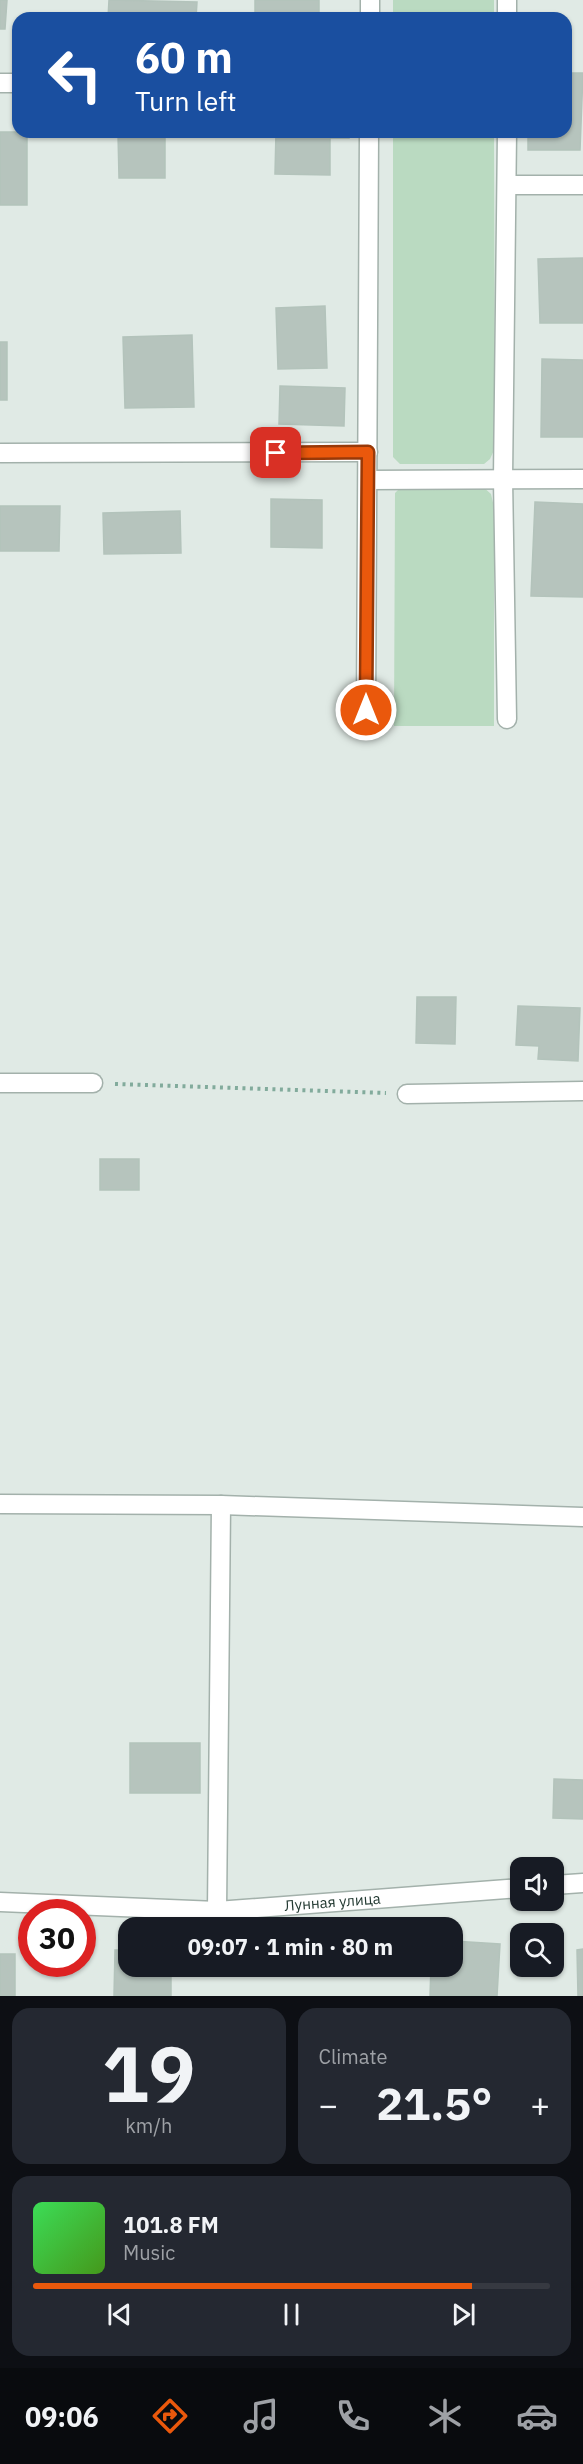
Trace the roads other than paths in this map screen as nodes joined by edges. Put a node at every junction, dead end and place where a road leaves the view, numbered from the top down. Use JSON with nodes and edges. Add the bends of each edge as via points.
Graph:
{"nodes":[{"id":1,"x":369,"y":138,"type":"edge"},
{"id":2,"x":507,"y":138,"type":"edge"},
{"id":3,"x":507,"y":184,"type":"junction"},
{"id":4,"x":583,"y":185,"type":"edge"},
{"id":5,"x":368,"y":452,"type":"junction"},
{"id":6,"x":0,"y":453,"type":"edge"},
{"id":7,"x":503,"y":479,"type":"junction"},
{"id":8,"x":583,"y":479,"type":"edge"},
{"id":9,"x":368,"y":480,"type":"junction"},
{"id":10,"x":366,"y":710,"type":"dead end"},
{"id":11,"x":507,"y":719,"type":"dead end"},
{"id":12,"x":0,"y":1083,"type":"edge"},
{"id":13,"x":93,"y":1083,"type":"road end"},
{"id":14,"x":583,"y":1092,"type":"edge"},
{"id":15,"x":407,"y":1094,"type":"road end"},
{"id":16,"x":0,"y":1504,"type":"edge"},
{"id":17,"x":221,"y":1504,"type":"junction"},
{"id":18,"x":583,"y":1517,"type":"edge"},
{"id":19,"x":583,"y":1883,"type":"edge"},
{"id":20,"x":564,"y":1884,"type":"edge"},
{"id":21,"x":510,"y":1889,"type":"edge"},
{"id":22,"x":0,"y":1902,"type":"edge"},
{"id":23,"x":218,"y":1911,"type":"junction"}],
"edges":[{"from":1,"to":5,"type":"street"},
{"from":2,"to":3,"type":"street"},
{"from":3,"to":4,"type":"street"},
{"from":3,"to":7,"type":"street"},
{"from":5,"to":6,"type":"street"},
{"from":5,"to":9,"type":"street"},
{"from":7,"to":8,"type":"street"},
{"from":7,"to":9,"type":"street"},
{"from":7,"to":11,"type":"street"},
{"from":9,"to":10,"type":"street"},
{"from":12,"to":13,"type":"street"},
{"from":14,"to":15,"type":"street"},
{"from":16,"to":17,"type":"street"},
{"from":17,"to":18,"type":"street"},
{"from":17,"to":23,"type":"street"},
{"from":19,"to":20,"type":"street"},
{"from":21,"to":23,"type":"street","name":"Лунная улица"},
{"from":22,"to":23,"type":"street","name":"Лунная улица"}]}
